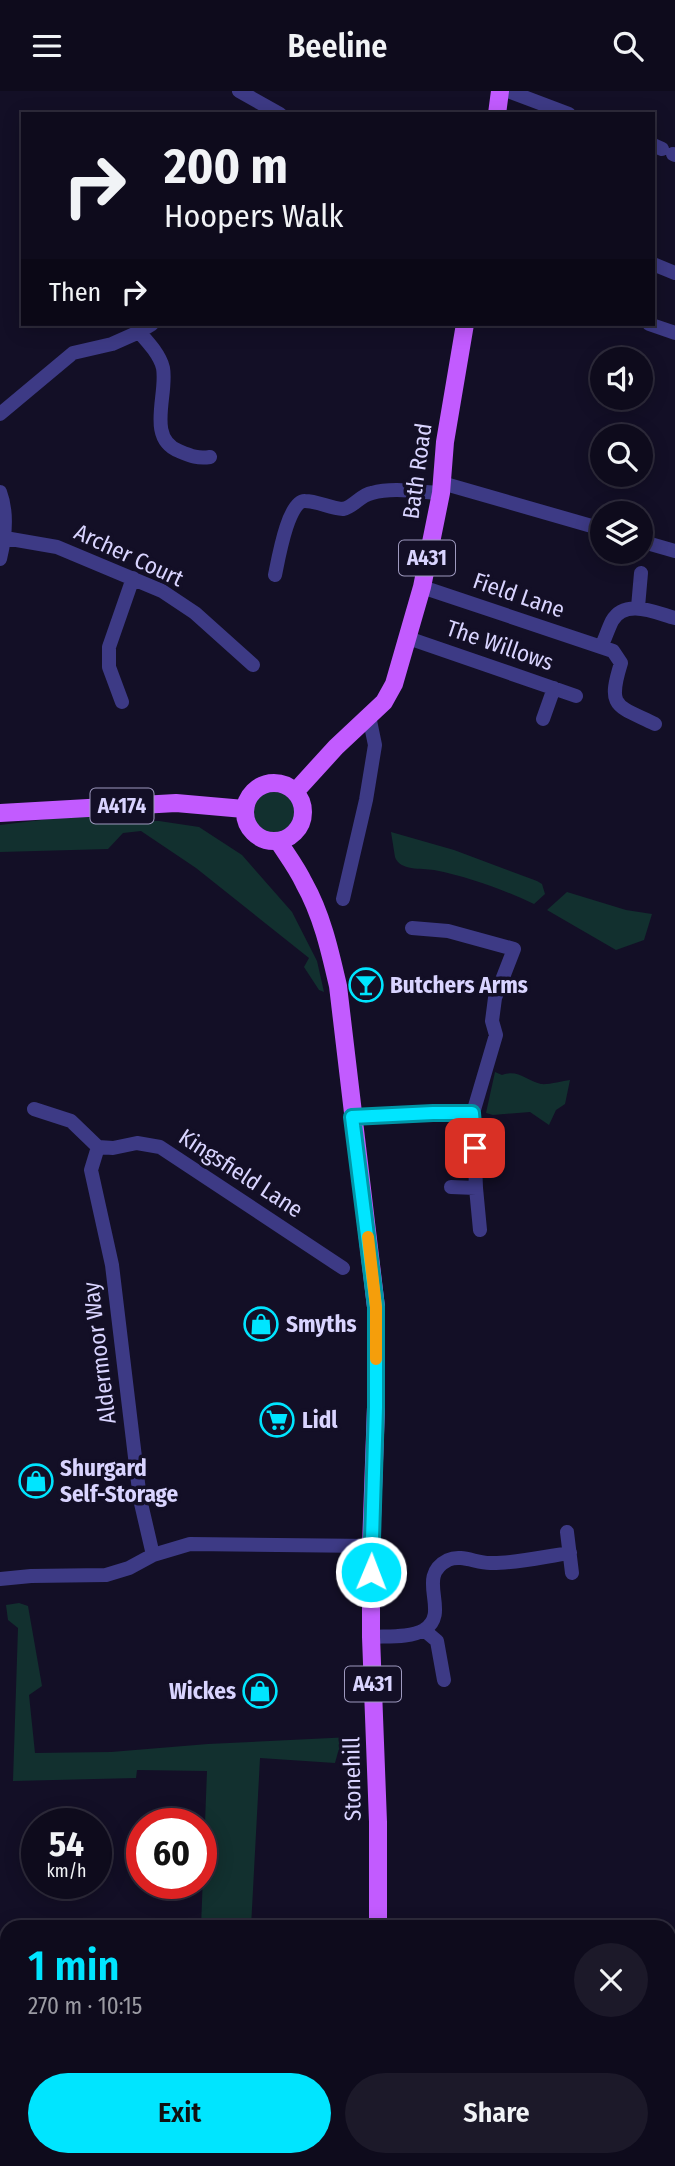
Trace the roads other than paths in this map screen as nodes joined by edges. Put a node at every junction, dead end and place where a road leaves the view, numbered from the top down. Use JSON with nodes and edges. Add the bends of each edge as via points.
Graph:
{"nodes":[{"id":1,"x":239,"y":91,"type":"edge"},
{"id":2,"x":500,"y":91,"type":"edge"},
{"id":3,"x":508,"y":91,"type":"edge"},
{"id":4,"x":276,"y":112,"type":"edge"},
{"id":5,"x":497,"y":112,"type":"edge"},
{"id":6,"x":564,"y":112,"type":"edge"},
{"id":7,"x":655,"y":265,"type":"edge"},
{"id":8,"x":675,"y":273,"type":"edge"},
{"id":9,"x":465,"y":326,"type":"edge"},
{"id":10,"x":655,"y":326,"type":"edge"},
{"id":11,"x":146,"y":328,"type":"edge"},
{"id":12,"x":675,"y":332,"type":"edge"},
{"id":13,"x":0,"y":414,"type":"edge"},
{"id":14,"x":210,"y":457,"type":"dead end"},
{"id":15,"x":442,"y":488,"type":"junction"},
{"id":16,"x":0,"y":492,"type":"edge"},
{"id":17,"x":590,"y":527,"type":"edge"},
{"id":18,"x":5,"y":538,"type":"junction"},
{"id":19,"x":653,"y":545,"type":"edge"},
{"id":20,"x":675,"y":551,"type":"edge"},
{"id":21,"x":0,"y":559,"type":"edge"},
{"id":22,"x":641,"y":573,"type":"dead end"},
{"id":23,"x":275,"y":575,"type":"dead end"},
{"id":24,"x":133,"y":577,"type":"junction"},
{"id":25,"x":422,"y":587,"type":"junction"},
{"id":26,"x":638,"y":607,"type":"junction"},
{"id":27,"x":675,"y":618,"type":"edge"},
{"id":28,"x":408,"y":638,"type":"junction"},
{"id":29,"x":601,"y":647,"type":"junction"},
{"id":30,"x":253,"y":665,"type":"dead end"},
{"id":31,"x":554,"y":688,"type":"junction"},
{"id":32,"x":576,"y":696,"type":"dead end"},
{"id":33,"x":122,"y":702,"type":"dead end"},
{"id":34,"x":369,"y":716,"type":"junction"},
{"id":35,"x":543,"y":719,"type":"dead end"},
{"id":36,"x":655,"y":724,"type":"dead end"},
{"id":37,"x":295,"y":792,"type":"junction"},
{"id":38,"x":244,"y":809,"type":"junction"},
{"id":39,"x":0,"y":813,"type":"edge"},
{"id":40,"x":278,"y":841,"type":"junction"},
{"id":41,"x":343,"y":899,"type":"dead end"},
{"id":42,"x":412,"y":928,"type":"dead end"},
{"id":43,"x":34,"y":1109,"type":"dead end"},
{"id":44,"x":472,"y":1113,"type":"junction"},
{"id":45,"x":352,"y":1117,"type":"junction"},
{"id":46,"x":98,"y":1147,"type":"junction"},
{"id":47,"x":451,"y":1187,"type":"dead end"},
{"id":48,"x":476,"y":1188,"type":"junction"},
{"id":49,"x":480,"y":1230,"type":"dead end"},
{"id":50,"x":342,"y":1268,"type":"dead end"},
{"id":51,"x":567,"y":1532,"type":"dead end"},
{"id":52,"x":371,"y":1546,"type":"junction"},
{"id":53,"x":570,"y":1553,"type":"junction"},
{"id":54,"x":153,"y":1555,"type":"junction"},
{"id":55,"x":572,"y":1573,"type":"dead end"},
{"id":56,"x":0,"y":1579,"type":"edge"},
{"id":57,"x":424,"y":1630,"type":"junction"},
{"id":58,"x":371,"y":1637,"type":"junction"},
{"id":59,"x":444,"y":1680,"type":"dead end"},
{"id":60,"x":378,"y":1920,"type":"edge"}],
"edges":[{"from":1,"to":4,"type":"street"},
{"from":2,"to":5,"type":"main road"},
{"from":3,"to":6,"type":"street"},
{"from":7,"to":8,"type":"street"},
{"from":9,"to":15,"type":"main road","name":"Bath Road","number":"A431"},
{"from":10,"to":12,"type":"street"},
{"from":11,"to":13,"type":"street","via":[[112,344],[73,353]]},
{"from":11,"to":14,"type":"street","via":[[162,364],[160,427],[172,448],[197,459]]},
{"from":15,"to":17,"type":"street"},
{"from":15,"to":23,"type":"street","via":[[371,493],[343,509],[298,502]]},
{"from":15,"to":25,"type":"main road","name":"Bath Road","number":"A431"},
{"from":16,"to":18,"type":"street"},
{"from":18,"to":21,"type":"street"},
{"from":18,"to":24,"type":"street","name":"Archer Court","via":[[57,547]]},
{"from":19,"to":20,"type":"street"},
{"from":22,"to":26,"type":"street"},
{"from":24,"to":30,"type":"street","name":"Archer Court","via":[[195,613]]},
{"from":24,"to":33,"type":"street","via":[[109,647],[109,667]]},
{"from":25,"to":28,"type":"main road","name":"Bath Road","number":"A431"},
{"from":25,"to":29,"type":"street","name":"Field Lane"},
{"from":26,"to":27,"type":"street"},
{"from":26,"to":29,"type":"street","via":[[616,616]]},
{"from":28,"to":31,"type":"street","name":"The Willows"},
{"from":28,"to":34,"type":"main road","name":"Bath Road","number":"A431","via":[[394,684]]},
{"from":29,"to":36,"type":"street","via":[[613,651],[621,663],[613,694],[618,704]]},
{"from":31,"to":32,"type":"street","name":"The Willows"},
{"from":31,"to":35,"type":"street"},
{"from":34,"to":37,"type":"main road","name":"Bath Road","number":"A431"},
{"from":34,"to":41,"type":"street","via":[[375,745]]},
{"from":37,"to":38,"type":"main road","via":[[285,785],[263,785],[247,798]]},
{"from":37,"to":40,"type":"main road","via":[[303,807],[302,819],[297,830]]},
{"from":38,"to":39,"type":"main road","number":"A4174","via":[[164,804]]},
{"from":38,"to":40,"type":"main road","via":[[250,830],[259,838]]},
{"from":40,"to":45,"type":"main road","number":"A431","via":[[304,882],[327,940],[338,986]]},
{"from":42,"to":44,"type":"street","via":[[448,931],[514,949],[495,998],[492,1021],[496,1035]]},
{"from":43,"to":46,"type":"street","via":[[71,1121]]},
{"from":44,"to":45,"type":"street"},
{"from":44,"to":48,"type":"street"},
{"from":45,"to":52,"type":"main road","number":"A431","via":[[376,1307]]},
{"from":46,"to":50,"type":"street","name":"Kingsfield Lane","via":[[137,1143],[160,1147]]},
{"from":46,"to":54,"type":"street","name":"Aldermoor Way","via":[[91,1170],[112,1265],[140,1499]]},
{"from":47,"to":48,"type":"street"},
{"from":48,"to":49,"type":"street"},
{"from":51,"to":53,"type":"street"},
{"from":52,"to":54,"type":"street","via":[[190,1544]]},
{"from":52,"to":58,"type":"main road","name":"Stonehill","number":"A431"},
{"from":53,"to":55,"type":"street"},
{"from":53,"to":57,"type":"street","via":[[490,1563],[451,1558],[431,1582],[436,1612]]},
{"from":54,"to":56,"type":"street","via":[[106,1575]]},
{"from":57,"to":58,"type":"street"},
{"from":57,"to":59,"type":"street","via":[[437,1641]]},
{"from":58,"to":60,"type":"main road","name":"Stonehill","number":"A431"}]}
